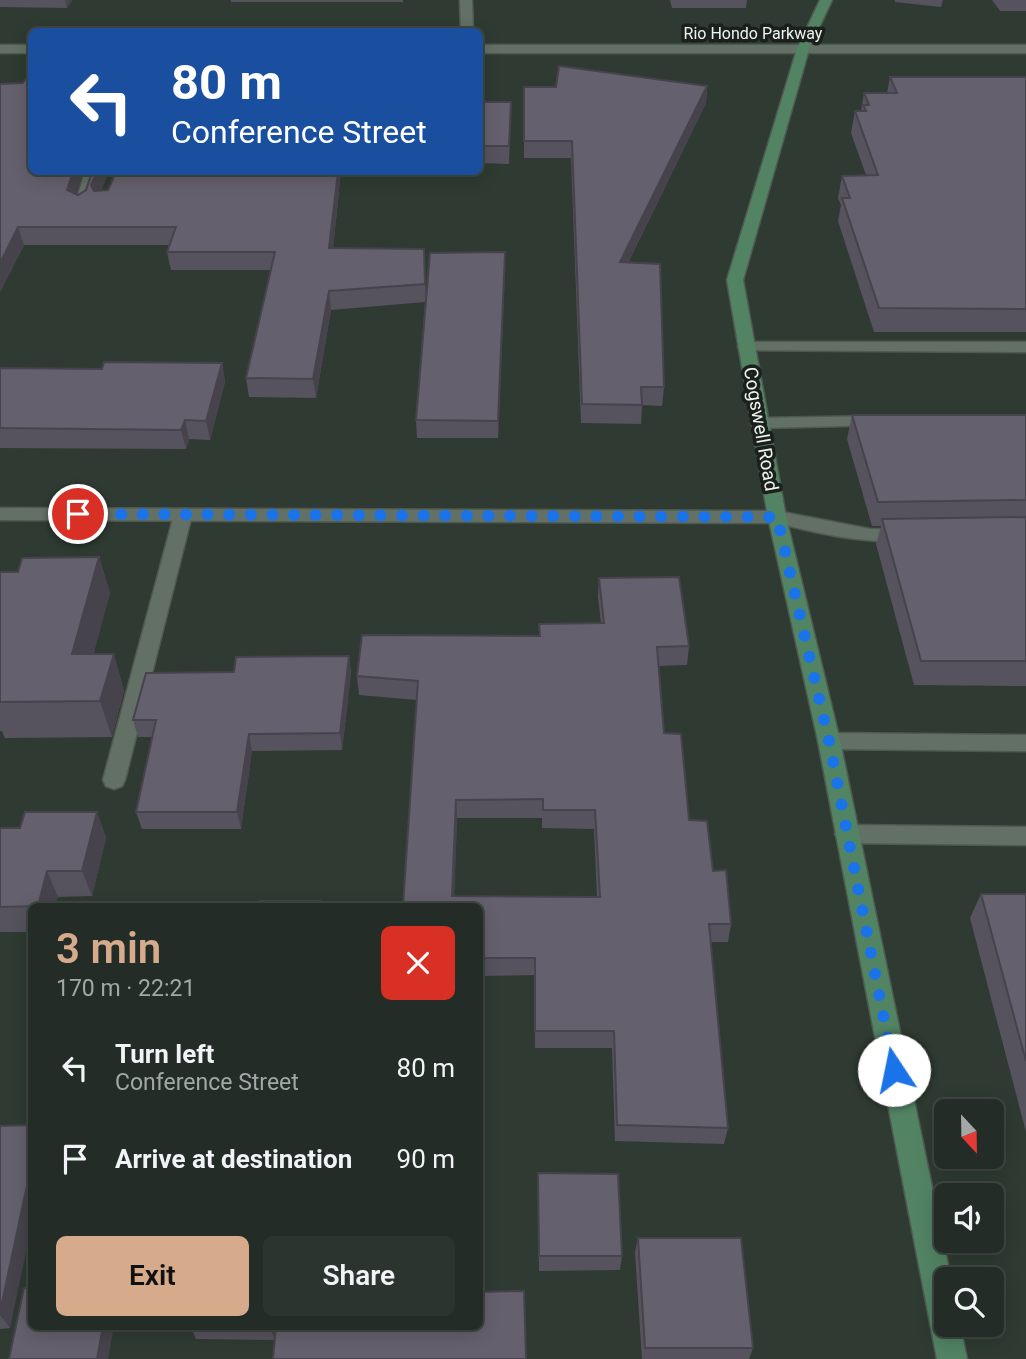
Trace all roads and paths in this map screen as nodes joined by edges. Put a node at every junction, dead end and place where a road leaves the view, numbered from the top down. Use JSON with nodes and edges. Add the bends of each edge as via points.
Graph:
{"nodes":[{"id":1,"x":466,"y":0,"type":"edge"},
{"id":2,"x":826,"y":0,"type":"edge"},
{"id":3,"x":467,"y":28,"type":"edge"},
{"id":4,"x":28,"y":49,"type":"edge"},
{"id":5,"x":483,"y":49,"type":"edge"},
{"id":6,"x":803,"y":49,"type":"junction"},
{"id":7,"x":1026,"y":49,"type":"edge"},
{"id":8,"x":0,"y":50,"type":"edge"},
{"id":9,"x":91,"y":175,"type":"edge"},
{"id":10,"x":81,"y":207,"type":"edge"},
{"id":11,"x":746,"y":347,"type":"junction"},
{"id":12,"x":1026,"y":347,"type":"edge"},
{"id":13,"x":901,"y":420,"type":"edge"},
{"id":14,"x":760,"y":423,"type":"junction"},
{"id":15,"x":0,"y":514,"type":"edge"},
{"id":16,"x":183,"y":515,"type":"junction"},
{"id":17,"x":777,"y":517,"type":"junction"},
{"id":18,"x":926,"y":534,"type":"edge"},
{"id":19,"x":829,"y":741,"type":"junction"},
{"id":20,"x":1026,"y":743,"type":"edge"},
{"id":21,"x":114,"y":780,"type":"dead end"},
{"id":22,"x":847,"y":834,"type":"junction"},
{"id":23,"x":1026,"y":836,"type":"edge"},
{"id":24,"x":952,"y":1359,"type":"edge"}],
"edges":[{"from":1,"to":3,"type":"street"},
{"from":2,"to":6,"type":"street","name":"Cogswell Road"},
{"from":4,"to":8,"type":"street"},
{"from":5,"to":6,"type":"street","name":"Rio Hondo Parkway"},
{"from":6,"to":7,"type":"street","name":"Rio Hondo Parkway"},
{"from":6,"to":11,"type":"street","name":"Cogswell Road","via":[[735,280]]},
{"from":9,"to":10,"type":"street"},
{"from":11,"to":12,"type":"street"},
{"from":11,"to":14,"type":"street","name":"Cogswell Road"},
{"from":13,"to":14,"type":"street"},
{"from":14,"to":17,"type":"street","name":"Cogswell Road"},
{"from":15,"to":16,"type":"street"},
{"from":16,"to":17,"type":"street"},
{"from":16,"to":21,"type":"street"},
{"from":17,"to":18,"type":"street","via":[[870,535]]},
{"from":17,"to":19,"type":"street","name":"Cogswell Road"},
{"from":19,"to":20,"type":"street"},
{"from":19,"to":22,"type":"street","name":"Cogswell Road"},
{"from":22,"to":23,"type":"street"},
{"from":22,"to":24,"type":"street","name":"Cogswell Road"}]}
